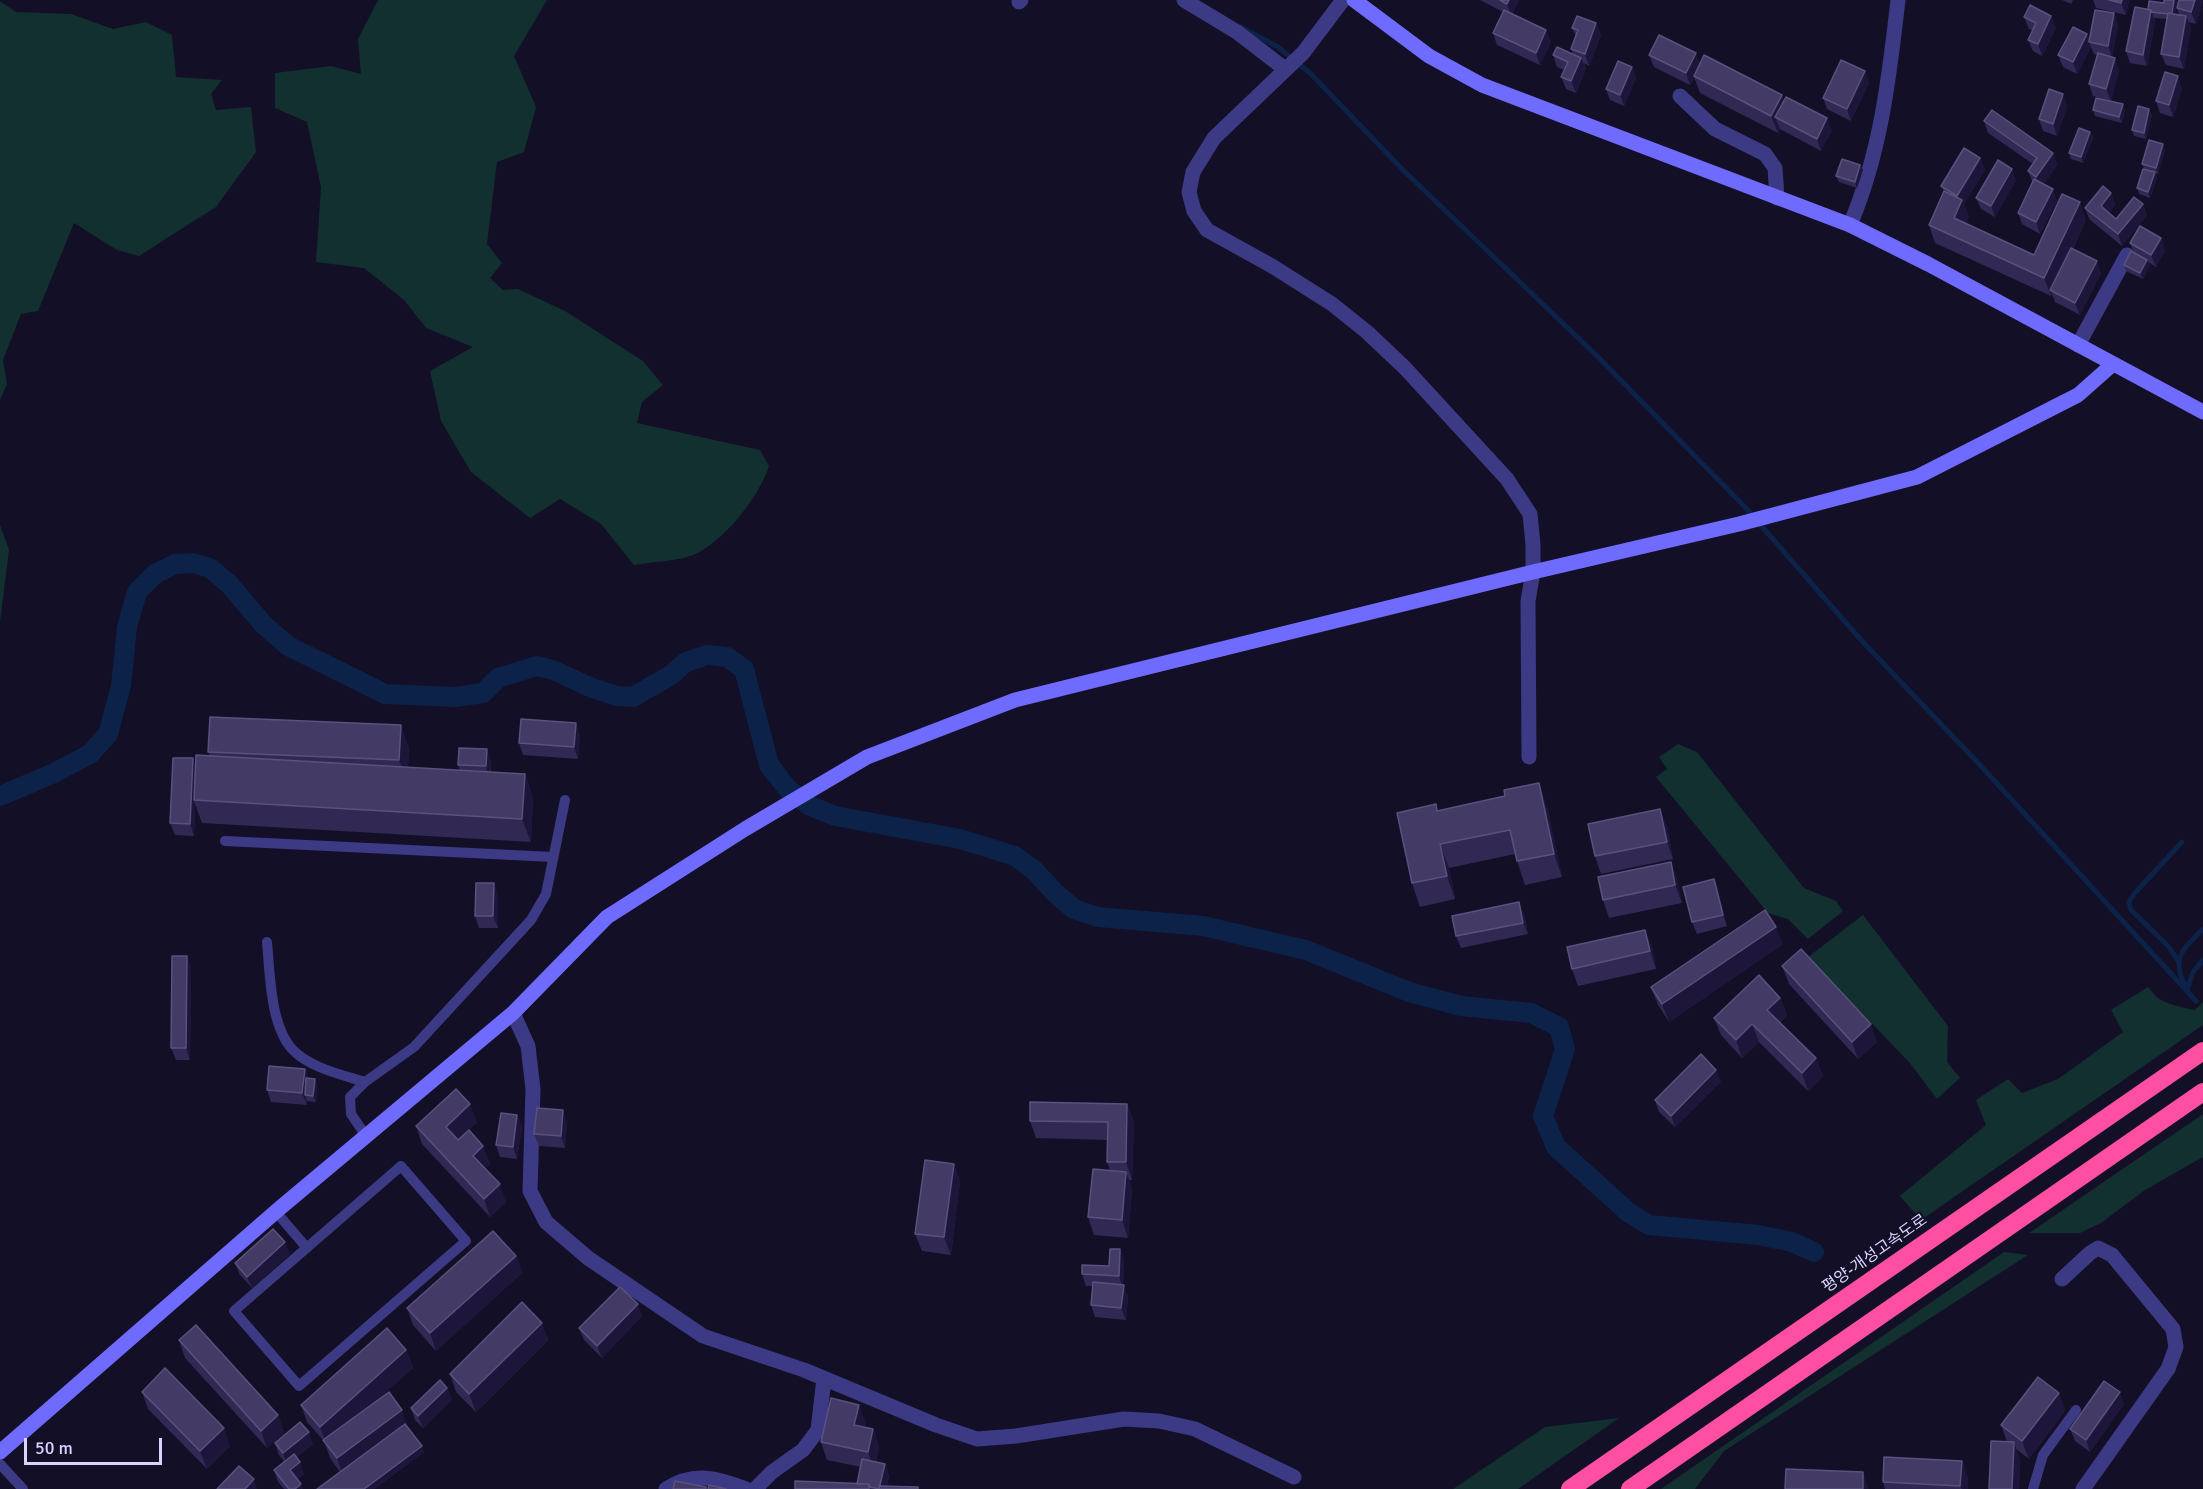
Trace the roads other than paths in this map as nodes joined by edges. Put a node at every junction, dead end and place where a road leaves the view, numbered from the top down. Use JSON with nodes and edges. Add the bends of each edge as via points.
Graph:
{"nodes":[{"id":1,"x":1184,"y":0,"type":"edge"},
{"id":2,"x":1343,"y":0,"type":"edge"},
{"id":3,"x":1354,"y":0,"type":"edge"},
{"id":4,"x":1898,"y":0,"type":"edge"},
{"id":5,"x":1368,"y":5,"type":"edge"},
{"id":6,"x":1285,"y":69,"type":"junction"},
{"id":7,"x":1680,"y":96,"type":"dead end"},
{"id":8,"x":1778,"y":198,"type":"junction"},
{"id":9,"x":1850,"y":225,"type":"junction"},
{"id":10,"x":2127,"y":255,"type":"edge"},
{"id":11,"x":2078,"y":345,"type":"junction"},
{"id":12,"x":2114,"y":364,"type":"junction"},
{"id":13,"x":2203,"y":412,"type":"edge"},
{"id":14,"x":1533,"y":572,"type":"junction"},
{"id":15,"x":1529,"y":757,"type":"dead end"},
{"id":16,"x":565,"y":800,"type":"dead end"},
{"id":17,"x":225,"y":841,"type":"dead end"},
{"id":18,"x":553,"y":857,"type":"junction"},
{"id":19,"x":267,"y":942,"type":"dead end"},
{"id":20,"x":513,"y":1013,"type":"junction"},
{"id":21,"x":2203,"y":1051,"type":"edge"},
{"id":22,"x":365,"y":1082,"type":"junction"},
{"id":23,"x":2203,"y":1092,"type":"edge"},
{"id":24,"x":366,"y":1136,"type":"junction"},
{"id":25,"x":276,"y":1212,"type":"junction"},
{"id":26,"x":307,"y":1248,"type":"junction"},
{"id":27,"x":2062,"y":1280,"type":"dead end"},
{"id":28,"x":824,"y":1379,"type":"junction"},
{"id":29,"x":2076,"y":1410,"type":"dead end"},
{"id":30,"x":0,"y":1452,"type":"edge"},
{"id":31,"x":0,"y":1464,"type":"edge"},
{"id":32,"x":1294,"y":1477,"type":"dead end"},
{"id":33,"x":24,"y":1489,"type":"edge"},
{"id":34,"x":666,"y":1489,"type":"edge"},
{"id":35,"x":746,"y":1489,"type":"edge"},
{"id":36,"x":755,"y":1489,"type":"edge"},
{"id":37,"x":1570,"y":1489,"type":"edge"},
{"id":38,"x":1630,"y":1489,"type":"edge"},
{"id":39,"x":2033,"y":1489,"type":"edge"},
{"id":40,"x":2083,"y":1489,"type":"edge"}],
"edges":[{"from":1,"to":6,"type":"street","via":[[1237,32]]},
{"from":2,"to":6,"type":"street"},
{"from":3,"to":5,"type":"street"},
{"from":4,"to":9,"type":"street","via":[[1879,138],[1865,191]]},
{"from":5,"to":8,"type":"street","via":[[1429,56],[1482,85]]},
{"from":6,"to":14,"type":"street","via":[[1214,138],[1193,171],[1189,192],[1194,211],[1207,230],[1332,304],[1405,368],[1507,479],[1530,514]]},
{"from":7,"to":8,"type":"street","via":[[1715,129],[1765,154],[1774,168]]},
{"from":8,"to":9,"type":"street"},
{"from":9,"to":11,"type":"street"},
{"from":10,"to":11,"type":"street"},
{"from":11,"to":12,"type":"street"},
{"from":12,"to":13,"type":"street"},
{"from":12,"to":14,"type":"street","via":[[2078,395],[1917,477]]},
{"from":14,"to":15,"type":"street","via":[[1528,601]]},
{"from":14,"to":20,"type":"street","via":[[1015,700],[867,757],[607,916]]},
{"from":16,"to":18,"type":"lane"},
{"from":17,"to":18,"type":"lane"},
{"from":18,"to":22,"type":"lane","via":[[546,894],[531,920],[414,1047]]},
{"from":19,"to":22,"type":"lane","via":[[274,1005],[283,1035],[293,1051],[321,1068]]},
{"from":20,"to":24,"type":"street"},
{"from":20,"to":28,"type":"street","via":[[528,1046],[533,1089],[530,1191],[546,1222],[588,1258],[703,1336]]},
{"from":21,"to":37,"type":"highway","name":"평양-개성고속도로"},
{"from":22,"to":24,"type":"lane","via":[[350,1097],[350,1104],[351,1114]]},
{"from":23,"to":38,"type":"highway"},
{"from":24,"to":25,"type":"street"},
{"from":25,"to":26,"type":"lane"},
{"from":25,"to":30,"type":"street"},
{"from":26,"to":26,"type":"lane","via":[[234,1311],[299,1386],[466,1241],[401,1166]]},
{"from":27,"to":40,"type":"street","via":[[2098,1248],[2112,1255],[2173,1329],[2176,1347],[2168,1369]]},
{"from":28,"to":32,"type":"street","via":[[977,1438],[1016,1436],[1124,1419],[1159,1421],[1195,1429]]},
{"from":28,"to":36,"type":"street","via":[[818,1430],[803,1450]]},
{"from":29,"to":39,"type":"lane","via":[[2043,1455]]},
{"from":31,"to":33,"type":"lane"},
{"from":34,"to":35,"type":"street","via":[[681,1479],[720,1479]]}]}
